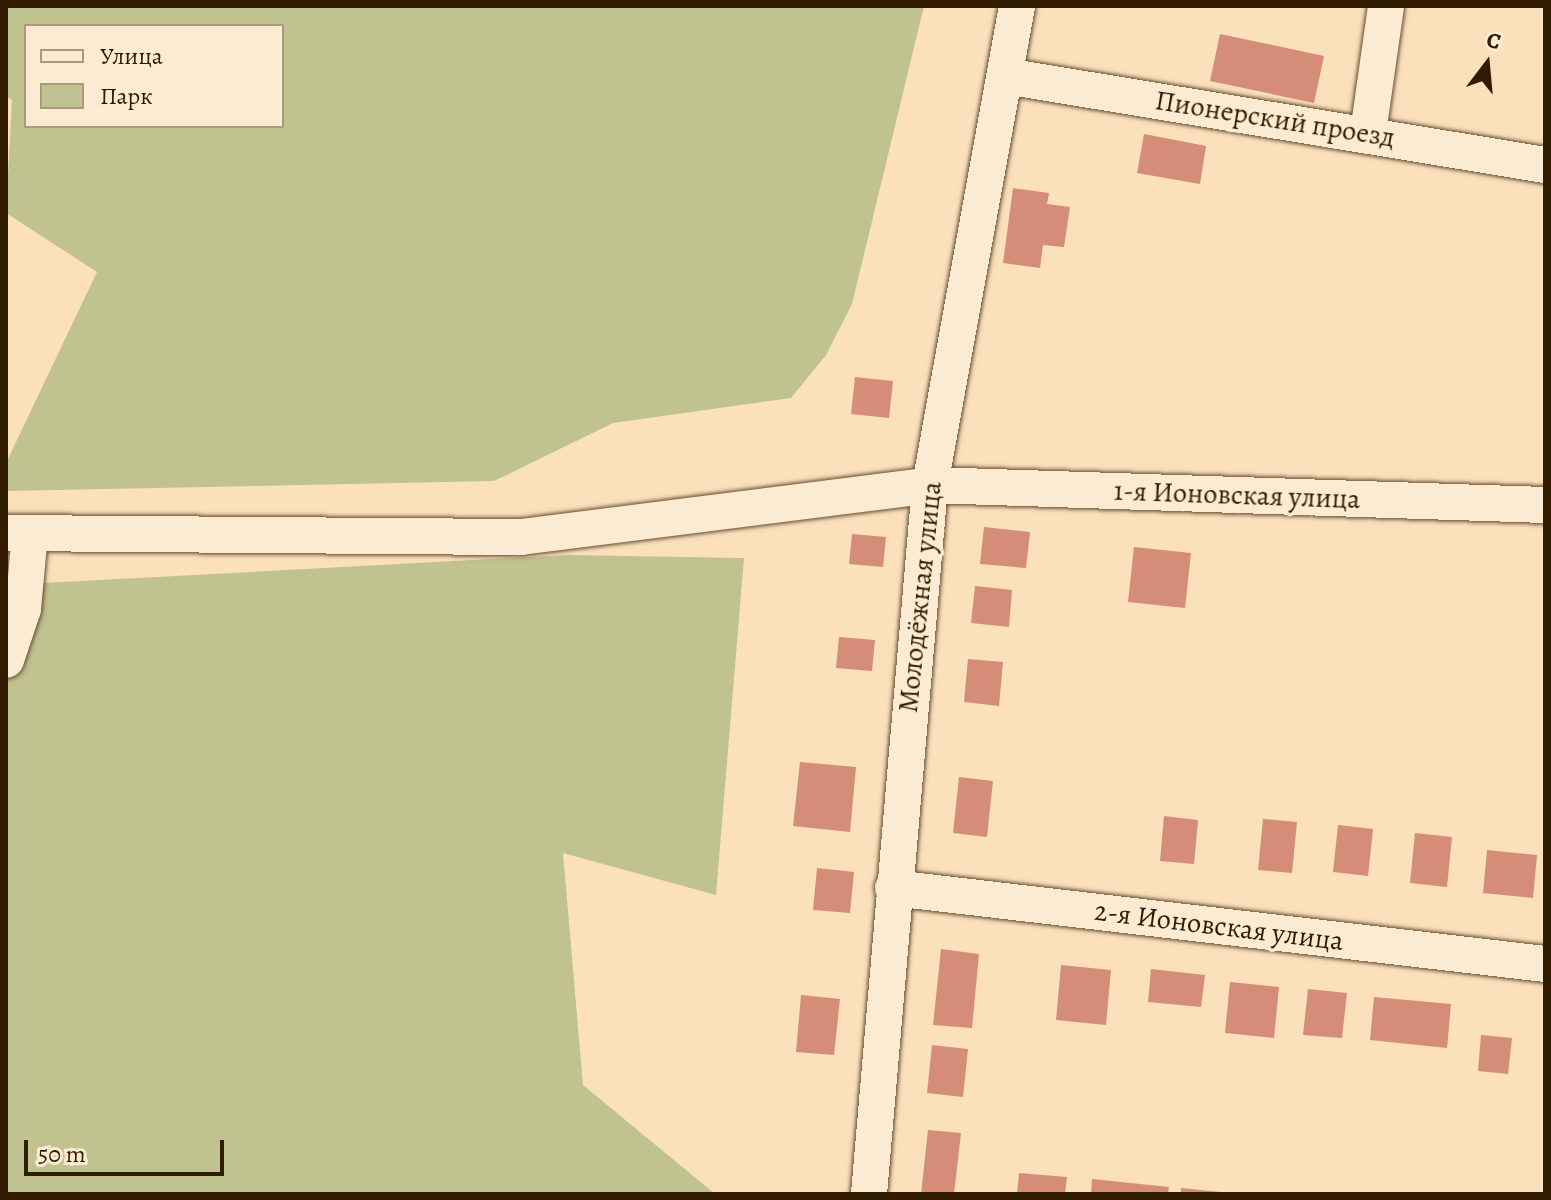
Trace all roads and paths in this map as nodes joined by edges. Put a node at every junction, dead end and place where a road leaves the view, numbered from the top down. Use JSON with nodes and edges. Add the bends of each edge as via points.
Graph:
{"nodes":[{"id":1,"x":1017,"y":6,"type":"edge"},
{"id":2,"x":1386,"y":6,"type":"edge"},
{"id":3,"x":1005,"y":76,"type":"junction"},
{"id":4,"x":1368,"y":133,"type":"junction"},
{"id":5,"x":1545,"y":165,"type":"edge"},
{"id":6,"x":930,"y":485,"type":"junction"},
{"id":7,"x":1545,"y":505,"type":"edge"},
{"id":8,"x":18,"y":533,"type":"edge"},
{"id":9,"x":6,"y":660,"type":"edge"},
{"id":10,"x":893,"y":888,"type":"junction"},
{"id":11,"x":1545,"y":964,"type":"edge"},
{"id":12,"x":869,"y":1194,"type":"edge"}],
"edges":[{"from":1,"to":3,"type":"street","name":"Молодёжная улица"},
{"from":2,"to":4,"type":"street"},
{"from":3,"to":4,"type":"street","name":"Пионерский проезд"},
{"from":3,"to":6,"type":"street","name":"Молодёжная улица"},
{"from":4,"to":5,"type":"street","name":"Пионерский проезд"},
{"from":6,"to":7,"type":"street","name":"1-я Ионовская улица"},
{"from":6,"to":8,"type":"street","name":"1-я Ионовская улица","via":[[521,537]]},
{"from":6,"to":10,"type":"street","name":"Молодёжная улица"},
{"from":8,"to":9,"type":"street","via":[[23,609]]},
{"from":10,"to":11,"type":"street","name":"2-я Ионовская улица"},
{"from":10,"to":12,"type":"street","name":"Молодёжная улица"}]}
